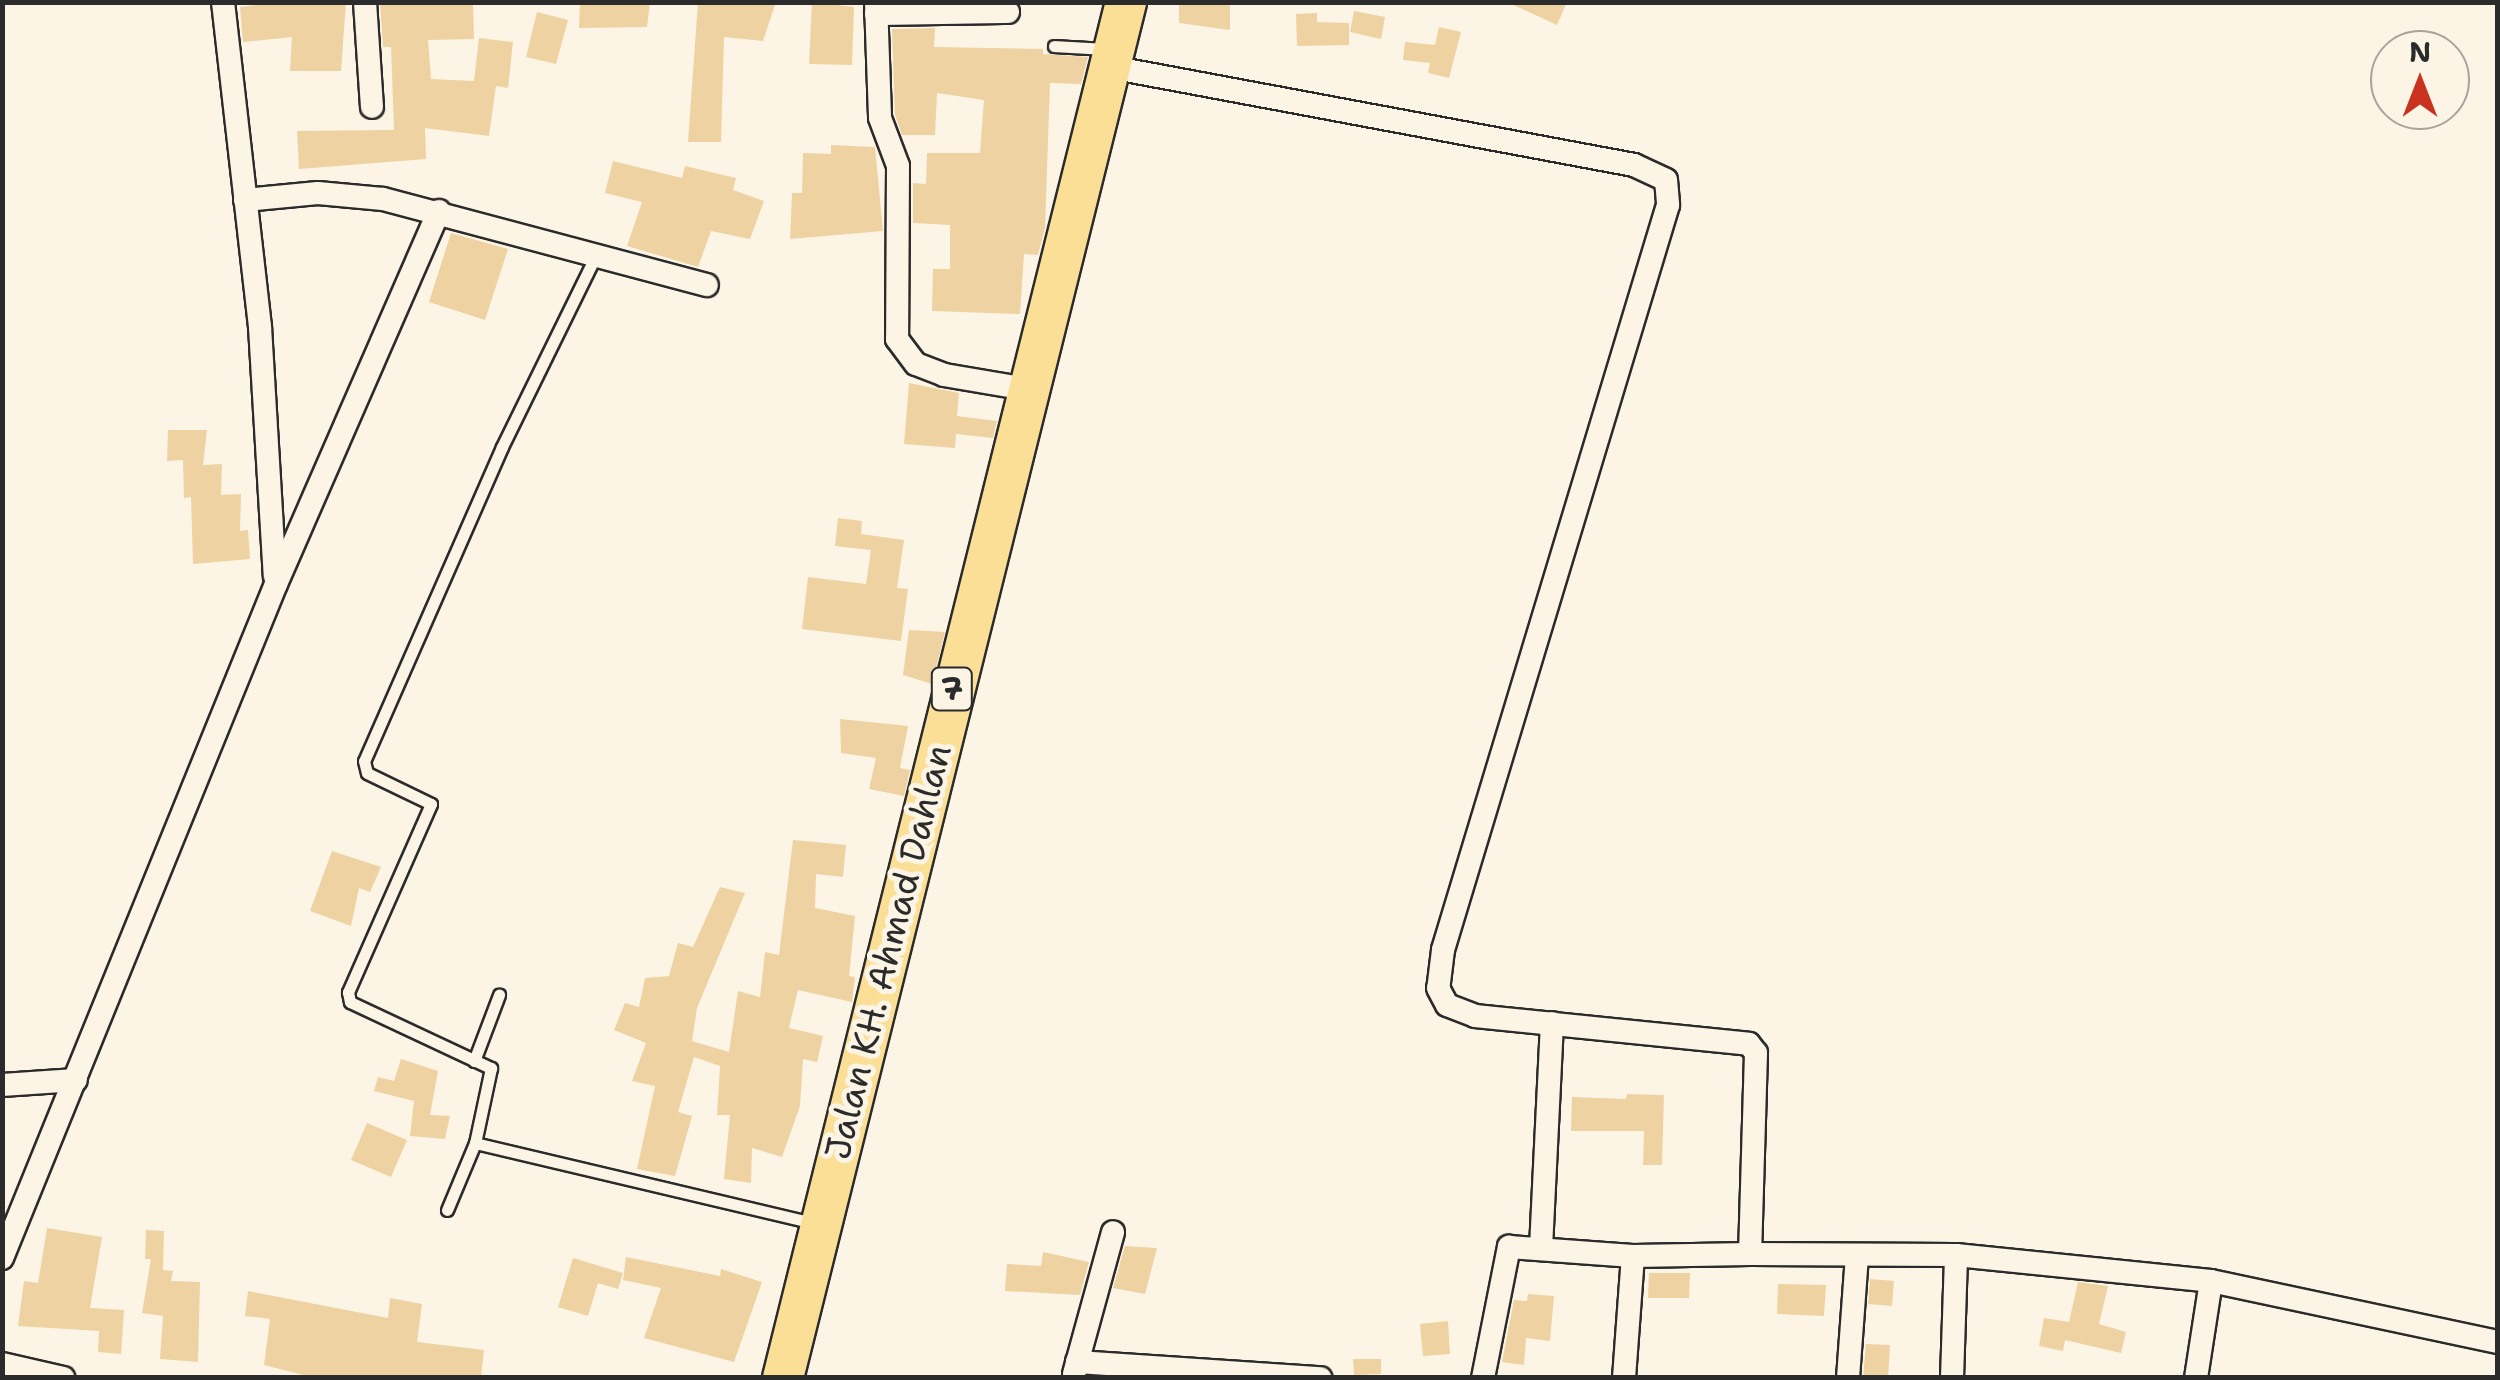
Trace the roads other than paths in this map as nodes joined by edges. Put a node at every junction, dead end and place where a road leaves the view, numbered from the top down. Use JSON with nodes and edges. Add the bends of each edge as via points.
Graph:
{"nodes":[{"id":1,"x":223,"y":2,"type":"edge"},
{"id":2,"x":364,"y":2,"type":"edge"},
{"id":3,"x":1126,"y":2,"type":"edge"},
{"id":4,"x":876,"y":8,"type":"edge"},
{"id":5,"x":1008,"y":12,"type":"dead end"},
{"id":6,"x":1054,"y":46,"type":"dead end"},
{"id":7,"x":1112,"y":58,"type":"junction"},
{"id":8,"x":372,"y":108,"type":"dead end"},
{"id":9,"x":245,"y":200,"type":"junction"},
{"id":10,"x":439,"y":211,"type":"junction"},
{"id":11,"x":597,"y":252,"type":"junction"},
{"id":12,"x":707,"y":286,"type":"dead end"},
{"id":13,"x":1027,"y":389,"type":"junction"},
{"id":14,"x":276,"y":584,"type":"junction"},
{"id":15,"x":499,"y":995,"type":"dead end"},
{"id":16,"x":1552,"y":1023,"type":"junction"},
{"id":17,"x":474,"y":1061,"type":"junction"},
{"id":18,"x":76,"y":1080,"type":"junction"},
{"id":19,"x":2,"y":1085,"type":"edge"},
{"id":20,"x":476,"y":1143,"type":"junction"},
{"id":21,"x":447,"y":1210,"type":"dead end"},
{"id":22,"x":820,"y":1225,"type":"junction"},
{"id":23,"x":1113,"y":1232,"type":"dead end"},
{"id":24,"x":1541,"y":1248,"type":"junction"},
{"id":25,"x":1750,"y":1254,"type":"junction"},
{"id":26,"x":1857,"y":1255,"type":"junction"},
{"id":27,"x":1633,"y":1256,"type":"junction"},
{"id":28,"x":1956,"y":1256,"type":"junction"},
{"id":29,"x":2,"y":1258,"type":"edge"},
{"id":30,"x":2211,"y":1282,"type":"junction"},
{"id":31,"x":2498,"y":1342,"type":"edge"},
{"id":32,"x":2,"y":1364,"type":"edge"},
{"id":33,"x":1075,"y":1370,"type":"edge"},
{"id":34,"x":63,"y":1378,"type":"edge"},
{"id":35,"x":783,"y":1378,"type":"edge"},
{"id":36,"x":1320,"y":1378,"type":"edge"},
{"id":37,"x":1483,"y":1378,"type":"edge"},
{"id":38,"x":1624,"y":1378,"type":"edge"},
{"id":39,"x":1848,"y":1378,"type":"edge"},
{"id":40,"x":1952,"y":1378,"type":"edge"},
{"id":41,"x":2196,"y":1378,"type":"edge"}],
"edges":[{"from":1,"to":9,"type":"street"},
{"from":2,"to":8,"type":"street"},
{"from":3,"to":7,"type":"highway","name":"Jalan KH. Ahmad Dahlan","number":"7"},
{"from":4,"to":5,"type":"street"},
{"from":4,"to":13,"type":"street","via":[[880,118],[898,166],[898,339],[916,364],[944,375]]},
{"from":6,"to":7,"type":"lane"},
{"from":7,"to":13,"type":"highway","name":"Jalan KH. Ahmad Dahlan","number":"7"},
{"from":7,"to":16,"type":"street","via":[[1634,165],[1666,180],[1668,206],[1566,530],[1439,974],[1440,997],[1458,1011]]},
{"from":9,"to":10,"type":"street","via":[[318,193]]},
{"from":9,"to":14,"type":"street"},
{"from":10,"to":11,"type":"street"},
{"from":10,"to":14,"type":"street"},
{"from":11,"to":12,"type":"street"},
{"from":11,"to":17,"type":"lane","via":[[364,761],[367,773],[432,804],[348,992],[350,1002]]},
{"from":13,"to":22,"type":"highway","name":"Jalan KH. Ahmad Dahlan","number":"7"},
{"from":14,"to":18,"type":"street"},
{"from":15,"to":17,"type":"lane"},
{"from":16,"to":24,"type":"street"},
{"from":16,"to":25,"type":"street","via":[[1736,1038],[1753,1047]]},
{"from":17,"to":20,"type":"lane","via":[[492,1076]]},
{"from":18,"to":19,"type":"street"},
{"from":18,"to":29,"type":"street"},
{"from":20,"to":21,"type":"lane"},
{"from":20,"to":22,"type":"lane"},
{"from":22,"to":35,"type":"highway","name":"Jalan KH. Ahmad Dahlan","number":"7"},
{"from":23,"to":33,"type":"street"},
{"from":24,"to":27,"type":"street"},
{"from":24,"to":37,"type":"street","via":[[1506,1250]]},
{"from":25,"to":26,"type":"street"},
{"from":25,"to":27,"type":"street"},
{"from":26,"to":28,"type":"street"},
{"from":26,"to":39,"type":"street"},
{"from":27,"to":38,"type":"street"},
{"from":28,"to":30,"type":"street"},
{"from":28,"to":40,"type":"street"},
{"from":30,"to":31,"type":"street"},
{"from":30,"to":41,"type":"street"},
{"from":32,"to":34,"type":"street"},
{"from":33,"to":36,"type":"street"}]}
